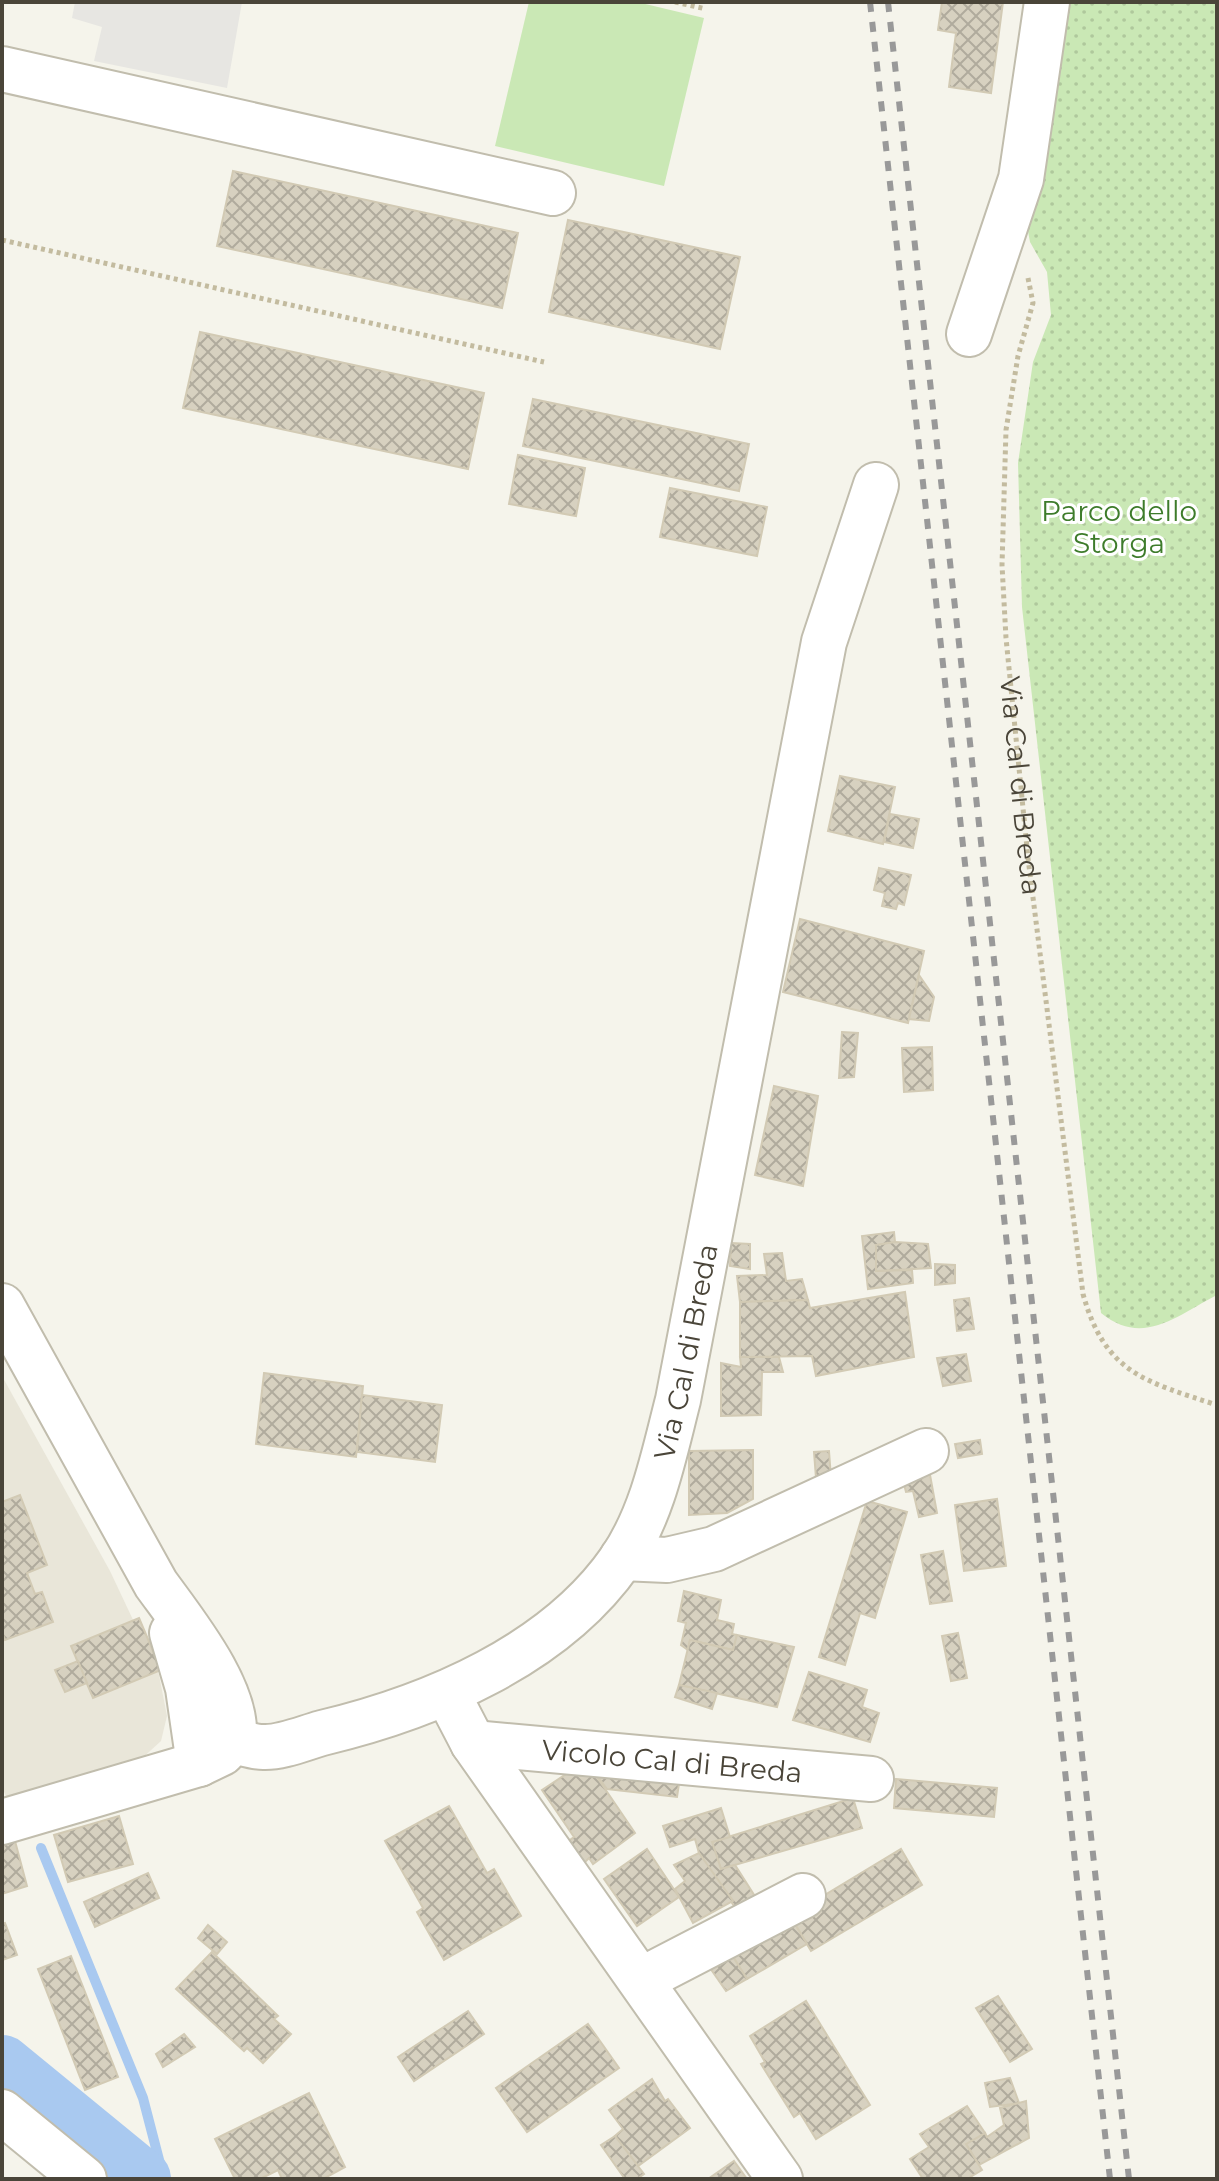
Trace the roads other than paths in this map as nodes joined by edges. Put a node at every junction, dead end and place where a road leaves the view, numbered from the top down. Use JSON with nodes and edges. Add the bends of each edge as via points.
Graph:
{"nodes":[{"id":1,"x":1047,"y":2,"type":"edge"},
{"id":2,"x":2,"y":69,"type":"edge"},
{"id":3,"x":553,"y":193,"type":"dead end"},
{"id":4,"x":969,"y":334,"type":"dead end"},
{"id":5,"x":876,"y":485,"type":"dead end"},
{"id":6,"x":2,"y":1306,"type":"edge"},
{"id":7,"x":926,"y":1451,"type":"dead end"},
{"id":8,"x":622,"y":1558,"type":"junction"},
{"id":9,"x":447,"y":1693,"type":"junction"},
{"id":10,"x":473,"y":1743,"type":"junction"},
{"id":11,"x":216,"y":1752,"type":"junction"},
{"id":12,"x":871,"y":1779,"type":"dead end"},
{"id":13,"x":2,"y":1822,"type":"edge"},
{"id":14,"x":803,"y":1896,"type":"dead end"},
{"id":15,"x":641,"y":1980,"type":"junction"},
{"id":16,"x":2,"y":2112,"type":"edge"},
{"id":17,"x":84,"y":2179,"type":"edge"},
{"id":18,"x":780,"y":2179,"type":"edge"}],
"edges":[{"from":1,"to":4,"type":"street","via":[[1021,179]]},
{"from":2,"to":3,"type":"street"},
{"from":5,"to":8,"type":"street","name":"Via Cal di Breda","via":[[824,642],[678,1400],[656,1487]]},
{"from":6,"to":11,"type":"street","via":[[156,1584],[188,1688]]},
{"from":7,"to":8,"type":"street","via":[[714,1549],[667,1560]]},
{"from":8,"to":9,"type":"street","name":"Via Cal di Breda","via":[[558,1625]]},
{"from":9,"to":10,"type":"street","name":"Vicolo Cal di Breda"},
{"from":9,"to":11,"type":"street","name":"Via Cal di Breda","via":[[356,1725],[265,1747]]},
{"from":10,"to":12,"type":"street","name":"Vicolo Cal di Breda"},
{"from":10,"to":15,"type":"street","name":"Vicolo Cal di Breda"},
{"from":11,"to":13,"type":"street","name":"Via Cal di Breda"},
{"from":14,"to":15,"type":"street"},
{"from":15,"to":18,"type":"street","name":"Vicolo Cal di Breda"},
{"from":16,"to":17,"type":"street"}]}
